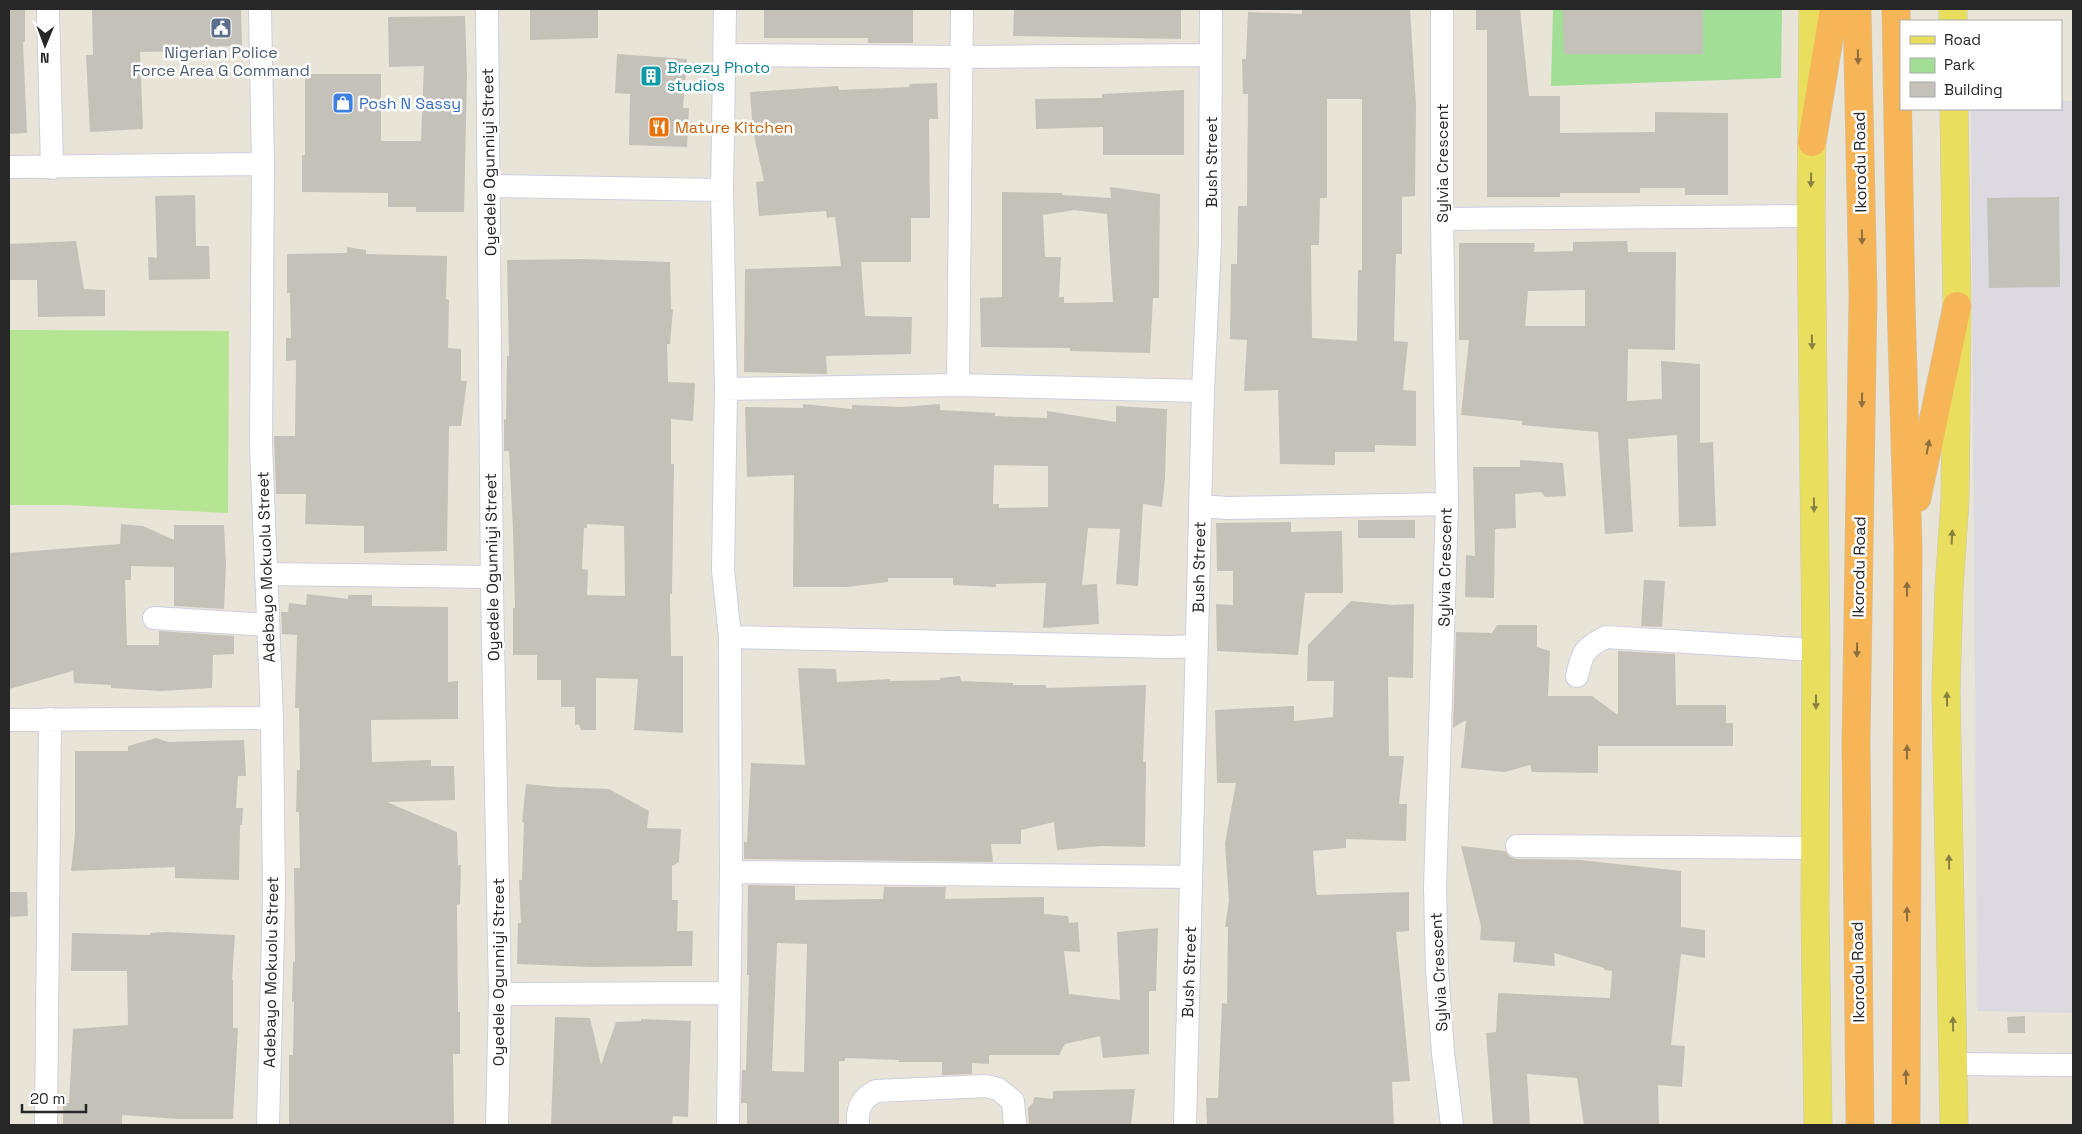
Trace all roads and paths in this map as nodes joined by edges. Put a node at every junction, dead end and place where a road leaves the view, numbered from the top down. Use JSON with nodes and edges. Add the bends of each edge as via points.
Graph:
{"nodes":[{"id":1,"x":48,"y":9,"type":"edge"},
{"id":2,"x":260,"y":9,"type":"edge"},
{"id":3,"x":487,"y":9,"type":"edge"},
{"id":4,"x":725,"y":9,"type":"edge"},
{"id":5,"x":962,"y":9,"type":"edge"},
{"id":6,"x":1211,"y":9,"type":"edge"},
{"id":7,"x":1442,"y":9,"type":"edge"},
{"id":8,"x":1813,"y":9,"type":"edge"},
{"id":9,"x":1834,"y":9,"type":"edge"},
{"id":10,"x":1857,"y":9,"type":"edge"},
{"id":11,"x":1896,"y":9,"type":"edge"},
{"id":12,"x":725,"y":55,"type":"junction"},
{"id":13,"x":1211,"y":55,"type":"junction"},
{"id":14,"x":962,"y":57,"type":"junction"},
{"id":15,"x":1954,"y":110,"type":"edge"},
{"id":16,"x":1812,"y":142,"type":"junction"},
{"id":17,"x":263,"y":164,"type":"junction"},
{"id":18,"x":9,"y":167,"type":"edge"},
{"id":19,"x":52,"y":168,"type":"junction"},
{"id":20,"x":489,"y":186,"type":"junction"},
{"id":21,"x":722,"y":190,"type":"junction"},
{"id":22,"x":1811,"y":216,"type":"junction"},
{"id":23,"x":1442,"y":219,"type":"junction"},
{"id":24,"x":1957,"y":306,"type":"junction"},
{"id":25,"x":958,"y":385,"type":"junction"},
{"id":26,"x":726,"y":389,"type":"junction"},
{"id":27,"x":1203,"y":391,"type":"junction"},
{"id":28,"x":1447,"y":504,"type":"junction"},
{"id":29,"x":1200,"y":506,"type":"junction"},
{"id":30,"x":1908,"y":546,"type":"junction"},
{"id":31,"x":266,"y":574,"type":"junction"},
{"id":32,"x":492,"y":577,"type":"junction"},
{"id":33,"x":154,"y":618,"type":"dead end"},
{"id":34,"x":268,"y":625,"type":"junction"},
{"id":35,"x":730,"y":637,"type":"junction"},
{"id":36,"x":1198,"y":646,"type":"junction"},
{"id":37,"x":1816,"y":650,"type":"junction"},
{"id":38,"x":1577,"y":676,"type":"dead end"},
{"id":39,"x":272,"y":718,"type":"junction"},
{"id":40,"x":50,"y":719,"type":"junction"},
{"id":41,"x":9,"y":720,"type":"edge"},
{"id":42,"x":1517,"y":846,"type":"dead end"},
{"id":43,"x":1816,"y":848,"type":"junction"},
{"id":44,"x":731,"y":872,"type":"junction"},
{"id":45,"x":1191,"y":877,"type":"junction"},
{"id":46,"x":729,"y":993,"type":"junction"},
{"id":47,"x":500,"y":994,"type":"junction"},
{"id":48,"x":1954,"y":1064,"type":"junction"},
{"id":49,"x":2073,"y":1065,"type":"edge"},
{"id":50,"x":46,"y":1125,"type":"edge"},
{"id":51,"x":268,"y":1125,"type":"edge"},
{"id":52,"x":497,"y":1125,"type":"edge"},
{"id":53,"x":728,"y":1125,"type":"edge"},
{"id":54,"x":858,"y":1125,"type":"edge"},
{"id":55,"x":1015,"y":1125,"type":"edge"},
{"id":56,"x":1185,"y":1125,"type":"edge"},
{"id":57,"x":1452,"y":1125,"type":"edge"},
{"id":58,"x":1818,"y":1125,"type":"edge"},
{"id":59,"x":1860,"y":1125,"type":"edge"},
{"id":60,"x":1906,"y":1125,"type":"edge"},
{"id":61,"x":1954,"y":1125,"type":"edge"}],
"edges":[{"from":1,"to":19,"type":"street"},
{"from":2,"to":17,"type":"street","name":"Adebayo Mokuolu Street"},
{"from":3,"to":20,"type":"street","name":"Oyedele Ogunniyi Street"},
{"from":4,"to":12,"type":"street"},
{"from":5,"to":14,"type":"street"},
{"from":6,"to":13,"type":"street","name":"Bush Street"},
{"from":7,"to":23,"type":"street","name":"Sylvia Crescent"},
{"from":8,"to":16,"type":"main road"},
{"from":9,"to":16,"type":"highway"},
{"from":10,"to":59,"type":"highway","name":"Ikorodu Road","one_way":true,"via":[[1864,295],[1856,743]]},
{"from":11,"to":30,"type":"highway"},
{"from":12,"to":14,"type":"street"},
{"from":12,"to":21,"type":"street"},
{"from":13,"to":14,"type":"street"},
{"from":13,"to":27,"type":"street","name":"Bush Street","via":[[1210,242]]},
{"from":14,"to":25,"type":"street"},
{"from":15,"to":24,"type":"main road"},
{"from":16,"to":22,"type":"main road","one_way":true},
{"from":17,"to":19,"type":"street"},
{"from":17,"to":31,"type":"street","name":"Adebayo Mokuolu Street","via":[[261,445]]},
{"from":18,"to":19,"type":"street"},
{"from":20,"to":21,"type":"street"},
{"from":20,"to":32,"type":"street","name":"Oyedele Ogunniyi Street"},
{"from":21,"to":26,"type":"street"},
{"from":22,"to":23,"type":"street"},
{"from":22,"to":37,"type":"main road","one_way":true},
{"from":23,"to":28,"type":"street","name":"Sylvia Crescent"},
{"from":30,"to":24,"type":"highway","one_way":true},
{"from":48,"to":24,"type":"main road","one_way":true,"via":[[1946,689],[1955,499]]},
{"from":25,"to":26,"type":"street"},
{"from":25,"to":27,"type":"street"},
{"from":26,"to":35,"type":"street","via":[[723,570]]},
{"from":27,"to":29,"type":"street","name":"Bush Street"},
{"from":28,"to":29,"type":"street"},
{"from":28,"to":57,"type":"street","name":"Sylvia Crescent","via":[[1435,888],[1437,979]]},
{"from":29,"to":36,"type":"street","name":"Bush Street"},
{"from":60,"to":30,"type":"highway","one_way":true},
{"from":31,"to":32,"type":"street"},
{"from":31,"to":34,"type":"street","name":"Adebayo Mokuolu Street"},
{"from":32,"to":47,"type":"street","name":"Oyedele Ogunniyi Street"},
{"from":33,"to":34,"type":"street"},
{"from":34,"to":39,"type":"street","name":"Adebayo Mokuolu Street"},
{"from":35,"to":36,"type":"street"},
{"from":35,"to":44,"type":"street"},
{"from":36,"to":45,"type":"street","name":"Bush Street"},
{"from":37,"to":38,"type":"street","via":[[1606,637],[1590,644],[1582,654]]},
{"from":37,"to":43,"type":"main road","one_way":true},
{"from":39,"to":40,"type":"street"},
{"from":39,"to":51,"type":"street","name":"Adebayo Mokuolu Street","via":[[274,896]]},
{"from":40,"to":41,"type":"street"},
{"from":40,"to":50,"type":"street"},
{"from":42,"to":43,"type":"street"},
{"from":43,"to":58,"type":"main road"},
{"from":44,"to":45,"type":"street"},
{"from":44,"to":46,"type":"street"},
{"from":45,"to":56,"type":"street","name":"Bush Street"},
{"from":46,"to":47,"type":"street"},
{"from":46,"to":53,"type":"street"},
{"from":47,"to":52,"type":"street","name":"Oyedele Ogunniyi Street"},
{"from":48,"to":49,"type":"street"},
{"from":48,"to":61,"type":"main road"},
{"from":54,"to":55,"type":"street","via":[[859,1105],[876,1091],[986,1086],[998,1089],[1012,1100]]}]}
